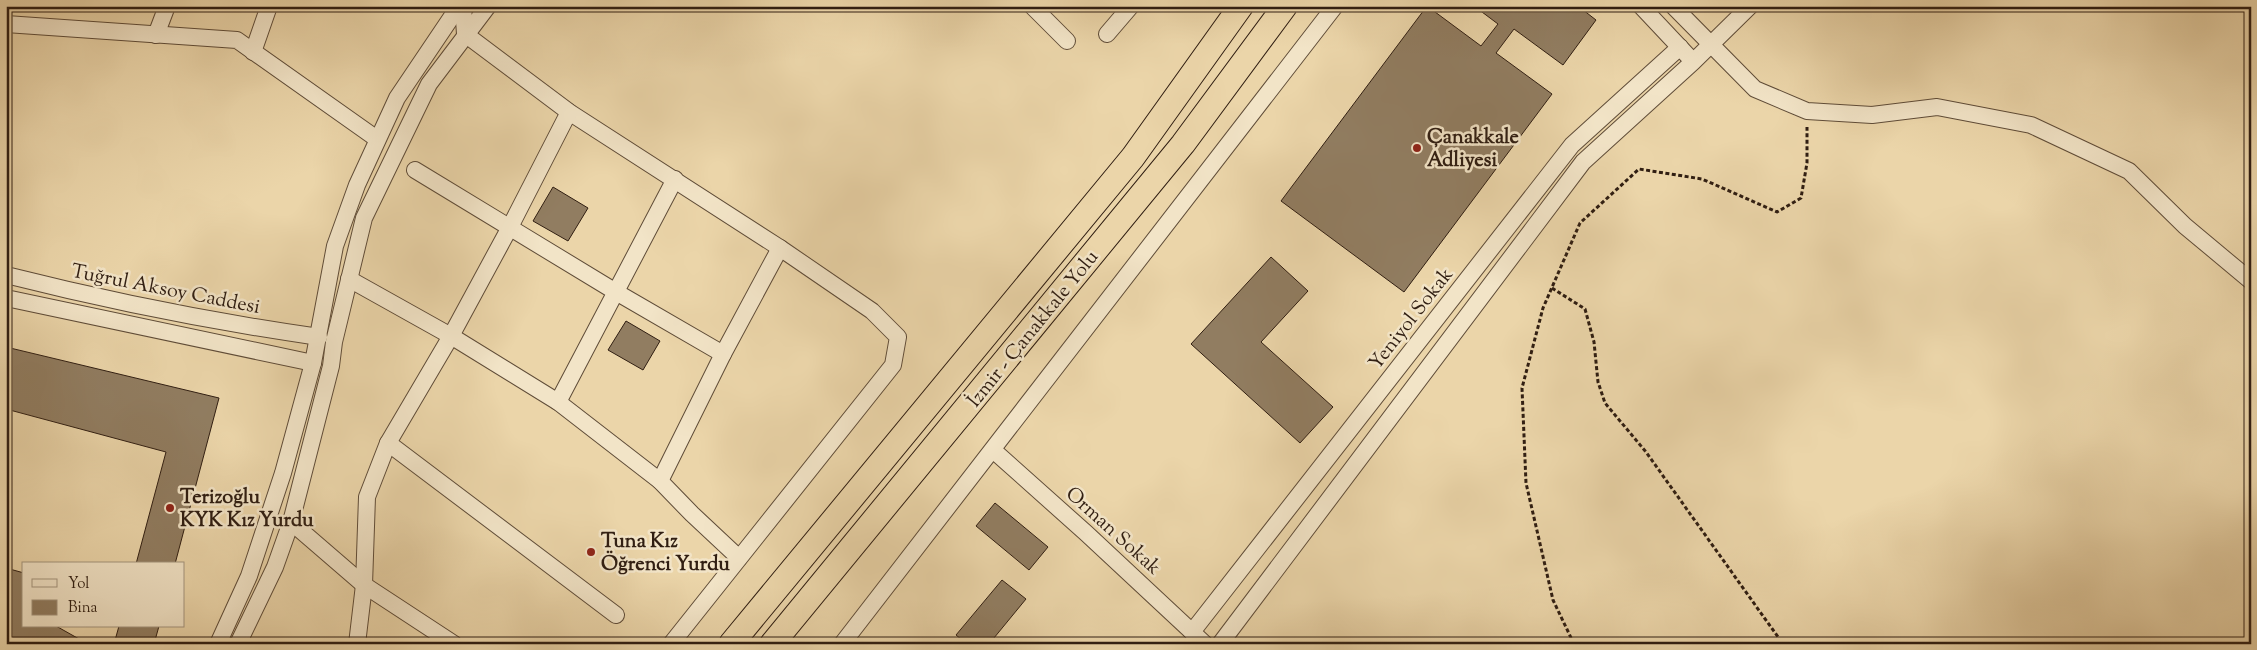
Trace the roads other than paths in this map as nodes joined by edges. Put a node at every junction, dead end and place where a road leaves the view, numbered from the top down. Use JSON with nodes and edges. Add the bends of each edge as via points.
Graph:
{"nodes":[{"id":1,"x":167,"y":6,"type":"edge"},
{"id":2,"x":270,"y":6,"type":"edge"},
{"id":3,"x":459,"y":6,"type":"edge"},
{"id":4,"x":463,"y":6,"type":"edge"},
{"id":5,"x":488,"y":6,"type":"edge"},
{"id":6,"x":1032,"y":6,"type":"edge"},
{"id":7,"x":1130,"y":6,"type":"edge"},
{"id":8,"x":1241,"y":6,"type":"edge"},
{"id":9,"x":1285,"y":6,"type":"edge"},
{"id":10,"x":1335,"y":6,"type":"edge"},
{"id":11,"x":1642,"y":6,"type":"edge"},
{"id":12,"x":1673,"y":6,"type":"edge"},
{"id":13,"x":1750,"y":6,"type":"edge"},
{"id":14,"x":6,"y":24,"type":"edge"},
{"id":15,"x":465,"y":34,"type":"junction"},
{"id":16,"x":1107,"y":34,"type":"dead end"},
{"id":17,"x":156,"y":35,"type":"junction"},
{"id":18,"x":1067,"y":41,"type":"dead end"},
{"id":19,"x":1710,"y":43,"type":"junction"},
{"id":20,"x":1680,"y":48,"type":"junction"},
{"id":21,"x":254,"y":52,"type":"junction"},
{"id":22,"x":1693,"y":62,"type":"junction"},
{"id":23,"x":569,"y":112,"type":"junction"},
{"id":24,"x":377,"y":139,"type":"junction"},
{"id":25,"x":415,"y":170,"type":"dead end"},
{"id":26,"x":675,"y":179,"type":"junction"},
{"id":27,"x":510,"y":228,"type":"junction"},
{"id":28,"x":780,"y":248,"type":"junction"},
{"id":29,"x":6,"y":275,"type":"edge"},
{"id":30,"x":349,"y":279,"type":"junction"},
{"id":31,"x":2251,"y":281,"type":"edge"},
{"id":32,"x":616,"y":292,"type":"junction"},
{"id":33,"x":6,"y":298,"type":"edge"},
{"id":34,"x":451,"y":336,"type":"junction"},
{"id":35,"x":319,"y":337,"type":"junction"},
{"id":36,"x":723,"y":354,"type":"junction"},
{"id":37,"x":313,"y":364,"type":"junction"},
{"id":38,"x":558,"y":402,"type":"junction"},
{"id":39,"x":388,"y":443,"type":"junction"},
{"id":40,"x":993,"y":450,"type":"junction"},
{"id":41,"x":660,"y":481,"type":"junction"},
{"id":42,"x":291,"y":522,"type":"junction"},
{"id":43,"x":740,"y":558,"type":"junction"},
{"id":44,"x":364,"y":585,"type":"junction"},
{"id":45,"x":616,"y":615,"type":"dead end"},
{"id":46,"x":1192,"y":632,"type":"junction"},
{"id":47,"x":218,"y":644,"type":"edge"},
{"id":48,"x":238,"y":644,"type":"edge"},
{"id":49,"x":357,"y":644,"type":"edge"},
{"id":50,"x":454,"y":644,"type":"edge"},
{"id":51,"x":671,"y":644,"type":"edge"},
{"id":52,"x":732,"y":644,"type":"edge"},
{"id":53,"x":772,"y":644,"type":"edge"},
{"id":54,"x":842,"y":644,"type":"edge"},
{"id":55,"x":1205,"y":644,"type":"edge"},
{"id":56,"x":1220,"y":644,"type":"edge"}],
"edges":[{"from":1,"to":17,"type":"street"},
{"from":2,"to":21,"type":"street"},
{"from":3,"to":24,"type":"street","via":[[397,98]]},
{"from":4,"to":15,"type":"street"},
{"from":5,"to":15,"type":"street"},
{"from":6,"to":18,"type":"street"},
{"from":7,"to":16,"type":"street"},
{"from":8,"to":52,"type":"highway","name":"İzmir - Çanakkale Yolu","via":[[1132,157]]},
{"from":9,"to":53,"type":"highway","name":"İzmir - Çanakkale Yolu","via":[[1182,144]]},
{"from":10,"to":40,"type":"street"},
{"from":11,"to":20,"type":"street"},
{"from":12,"to":19,"type":"street"},
{"from":13,"to":19,"type":"street"},
{"from":14,"to":17,"type":"street"},
{"from":15,"to":23,"type":"street"},
{"from":15,"to":30,"type":"street","via":[[429,84],[380,183],[364,218]]},
{"from":17,"to":21,"type":"street","via":[[237,40]]},
{"from":19,"to":22,"type":"street"},
{"from":19,"to":31,"type":"street","via":[[1756,89],[1807,111],[1872,115],[1937,108],[2031,125],[2129,171],[2185,226]]},
{"from":20,"to":22,"type":"street"},
{"from":20,"to":46,"type":"street","name":"Yeniyol Sokak","via":[[1572,145]]},
{"from":21,"to":24,"type":"street"},
{"from":22,"to":56,"type":"street","via":[[1583,162]]},
{"from":23,"to":26,"type":"street"},
{"from":23,"to":27,"type":"street"},
{"from":24,"to":35,"type":"street","via":[[335,246]]},
{"from":25,"to":27,"type":"street"},
{"from":26,"to":28,"type":"street"},
{"from":26,"to":32,"type":"street"},
{"from":27,"to":32,"type":"street"},
{"from":27,"to":34,"type":"street"},
{"from":28,"to":36,"type":"street"},
{"from":28,"to":43,"type":"street","via":[[872,311],[898,337],[893,366]]},
{"from":29,"to":35,"type":"street","name":"Tuğrul Aksoy Caddesi","via":[[84,295]]},
{"from":30,"to":34,"type":"street"},
{"from":30,"to":42,"type":"street","via":[[331,366]]},
{"from":32,"to":36,"type":"street"},
{"from":32,"to":38,"type":"street"},
{"from":33,"to":37,"type":"street","name":"Tuğrul Aksoy Caddesi"},
{"from":34,"to":38,"type":"street"},
{"from":34,"to":39,"type":"street"},
{"from":35,"to":37,"type":"street"},
{"from":36,"to":41,"type":"street"},
{"from":37,"to":47,"type":"street","via":[[249,576]]},
{"from":38,"to":41,"type":"street"},
{"from":39,"to":44,"type":"street","via":[[368,498]]},
{"from":39,"to":45,"type":"street"},
{"from":40,"to":46,"type":"street","name":"Orman Sokak"},
{"from":40,"to":54,"type":"street"},
{"from":41,"to":43,"type":"street"},
{"from":42,"to":44,"type":"street"},
{"from":42,"to":48,"type":"street"},
{"from":43,"to":51,"type":"street"},
{"from":44,"to":49,"type":"street"},
{"from":44,"to":50,"type":"street"},
{"from":46,"to":55,"type":"street","name":"Orman Sokak"}]}
